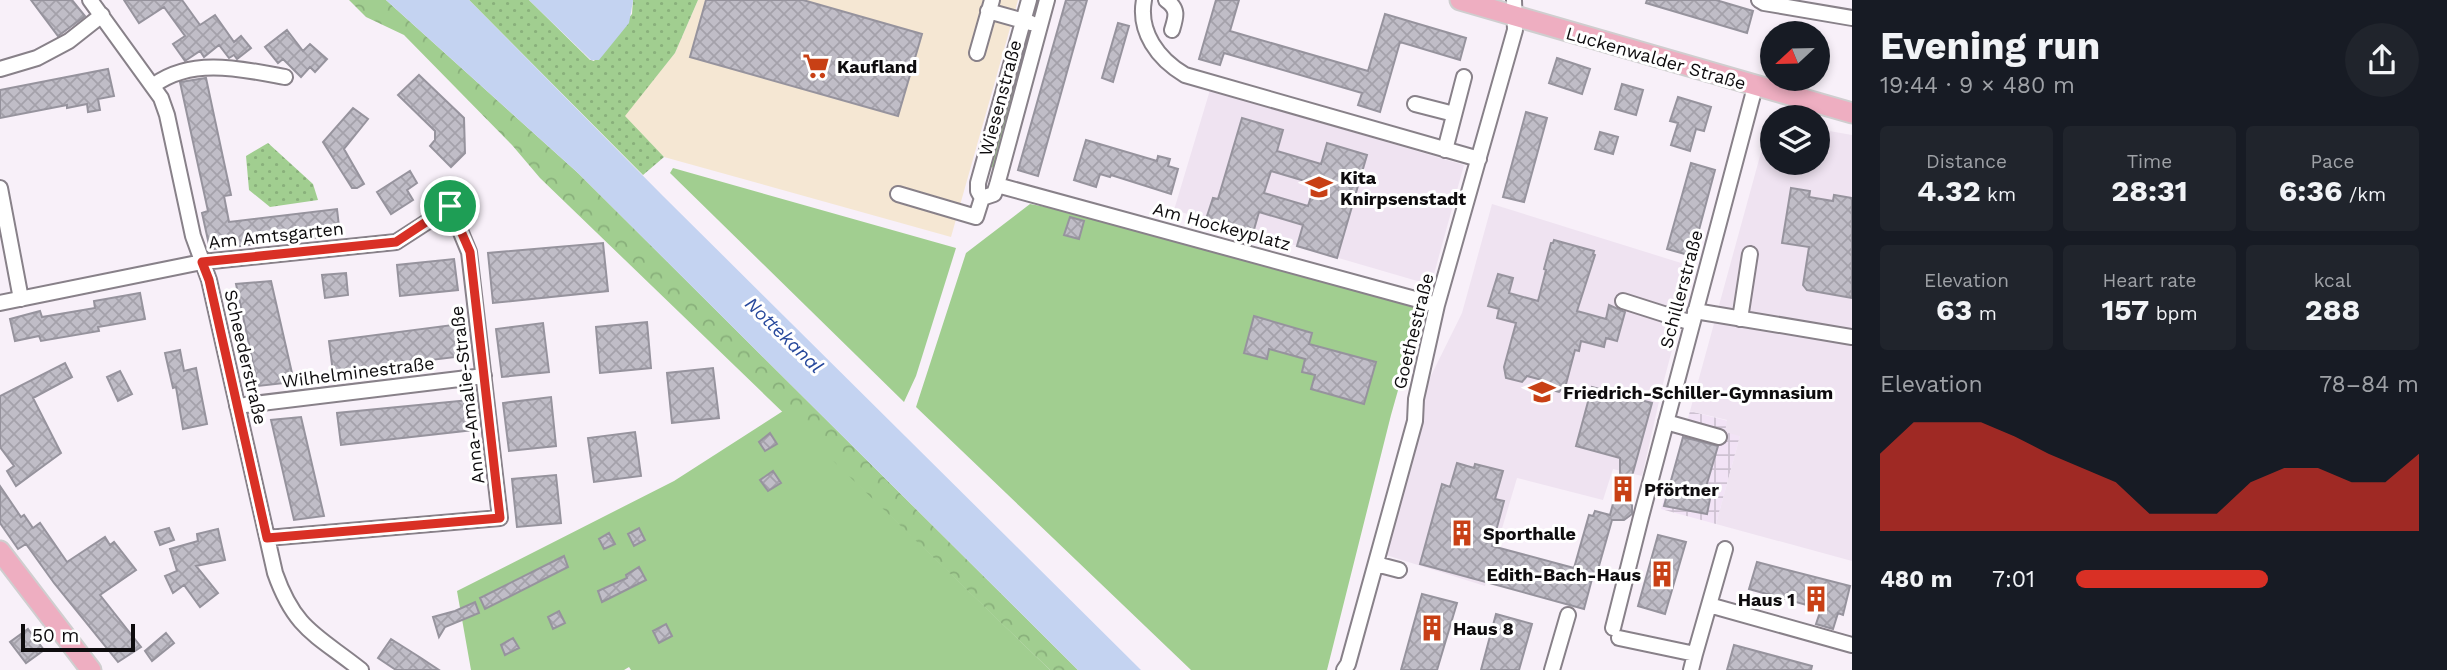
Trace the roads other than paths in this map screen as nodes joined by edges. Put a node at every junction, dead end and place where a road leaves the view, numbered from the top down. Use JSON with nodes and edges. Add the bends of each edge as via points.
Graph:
{"nodes":[{"id":1,"x":90,"y":0,"type":"edge"},
{"id":2,"x":1029,"y":0,"type":"edge"},
{"id":3,"x":1047,"y":0,"type":"edge"},
{"id":4,"x":1144,"y":0,"type":"edge"},
{"id":5,"x":1166,"y":0,"type":"edge"},
{"id":6,"x":1460,"y":0,"type":"edge"},
{"id":7,"x":1759,"y":0,"type":"edge"},
{"id":8,"x":990,"y":5,"type":"edge"},
{"id":9,"x":1514,"y":8,"type":"edge"},
{"id":10,"x":102,"y":15,"type":"junction"},
{"id":11,"x":1852,"y":18,"type":"edge"},
{"id":12,"x":1023,"y":20,"type":"junction"},
{"id":13,"x":1040,"y":25,"type":"junction"},
{"id":14,"x":1172,"y":30,"type":"dead end"},
{"id":15,"x":977,"y":53,"type":"dead end"},
{"id":16,"x":0,"y":69,"type":"edge"},
{"id":17,"x":285,"y":77,"type":"dead end"},
{"id":18,"x":1464,"y":77,"type":"dead end"},
{"id":19,"x":154,"y":85,"type":"junction"},
{"id":20,"x":1755,"y":87,"type":"junction"},
{"id":21,"x":1415,"y":104,"type":"dead end"},
{"id":22,"x":1852,"y":113,"type":"edge"},
{"id":23,"x":1454,"y":114,"type":"junction"},
{"id":24,"x":1445,"y":150,"type":"junction"},
{"id":25,"x":1479,"y":159,"type":"junction"},
{"id":26,"x":997,"y":185,"type":"junction"},
{"id":27,"x":0,"y":188,"type":"edge"},
{"id":28,"x":898,"y":194,"type":"dead end"},
{"id":29,"x":464,"y":198,"type":"dead end"},
{"id":30,"x":982,"y":198,"type":"junction"},
{"id":31,"x":450,"y":206,"type":"junction"},
{"id":32,"x":1750,"y":254,"type":"dead end"},
{"id":33,"x":202,"y":262,"type":"junction"},
{"id":34,"x":21,"y":299,"type":"junction"},
{"id":35,"x":1623,"y":301,"type":"dead end"},
{"id":36,"x":0,"y":303,"type":"edge"},
{"id":37,"x":1437,"y":305,"type":"junction"},
{"id":38,"x":1694,"y":317,"type":"junction"},
{"id":39,"x":1740,"y":319,"type":"junction"},
{"id":40,"x":1852,"y":337,"type":"edge"},
{"id":41,"x":484,"y":376,"type":"junction"},
{"id":42,"x":237,"y":406,"type":"junction"},
{"id":43,"x":1666,"y":422,"type":"junction"},
{"id":44,"x":1719,"y":437,"type":"dead end"},
{"id":45,"x":267,"y":538,"type":"junction"},
{"id":46,"x":1726,"y":549,"type":"dead end"},
{"id":47,"x":0,"y":551,"type":"edge"},
{"id":48,"x":1376,"y":564,"type":"junction"},
{"id":49,"x":1399,"y":570,"type":"dead end"},
{"id":50,"x":1709,"y":605,"type":"junction"},
{"id":51,"x":1568,"y":615,"type":"dead end"},
{"id":52,"x":1852,"y":645,"type":"edge"},
{"id":53,"x":1695,"y":654,"type":"junction"},
{"id":54,"x":91,"y":670,"type":"edge"},
{"id":55,"x":361,"y":670,"type":"edge"},
{"id":56,"x":1344,"y":670,"type":"edge"},
{"id":57,"x":1552,"y":670,"type":"edge"},
{"id":58,"x":1690,"y":670,"type":"edge"}],
"edges":[{"from":1,"to":10,"type":"street","name":"Scheederstraße"},
{"from":2,"to":12,"type":"street","name":"Wiesenstraße"},
{"from":3,"to":13,"type":"street","name":"Wiesenstraße"},
{"from":4,"to":24,"type":"street","via":[[1142,14],[1148,36],[1168,64],[1185,75]]},
{"from":5,"to":14,"type":"street","via":[[1176,12]]},
{"from":6,"to":9,"type":"main road","name":"Luckenwalder Straße"},
{"from":7,"to":11,"type":"street"},
{"from":8,"to":12,"type":"street"},
{"from":8,"to":15,"type":"street"},
{"from":9,"to":20,"type":"main road","name":"Luckenwalder Straße"},
{"from":9,"to":25,"type":"street","name":"Goethestraße","via":[[1515,30]]},
{"from":10,"to":16,"type":"street","via":[[37,58]]},
{"from":10,"to":19,"type":"street","name":"Scheederstraße"},
{"from":12,"to":13,"type":"street"},
{"from":12,"to":30,"type":"street","name":"Wiesenstraße","via":[[978,183]]},
{"from":13,"to":26,"type":"street","name":"Wiesenstraße"},
{"from":17,"to":19,"type":"street","via":[[206,68],[167,75]]},
{"from":18,"to":23,"type":"street"},
{"from":19,"to":33,"type":"street","name":"Scheederstraße","via":[[167,115]]},
{"from":20,"to":22,"type":"main road","name":"Luckenwalder Straße"},
{"from":20,"to":38,"type":"street","name":"Schillerstraße"},
{"from":21,"to":23,"type":"street"},
{"from":23,"to":24,"type":"street"},
{"from":24,"to":25,"type":"street"},
{"from":25,"to":37,"type":"street","name":"Goethestraße"},
{"from":26,"to":30,"type":"street","via":[[994,194]]},
{"from":26,"to":37,"type":"street","name":"Am Hockeyplatz"},
{"from":27,"to":34,"type":"street"},
{"from":28,"to":30,"type":"street","name":"Wiesenstraße","via":[[976,216]]},
{"from":29,"to":31,"type":"street","name":"Am Amtsgarten"},
{"from":31,"to":33,"type":"street","name":"Am Amtsgarten","via":[[396,242]]},
{"from":31,"to":41,"type":"street","name":"Anna-Amalie-Straße","via":[[470,252]]},
{"from":32,"to":39,"type":"street"},
{"from":33,"to":34,"type":"street","name":"Am Amtsgarten"},
{"from":33,"to":42,"type":"street","name":"Scheederstraße"},
{"from":34,"to":36,"type":"street","name":"Am Amtsgarten"},
{"from":35,"to":38,"type":"street"},
{"from":37,"to":48,"type":"street","name":"Goethestraße","via":[[1415,421]]},
{"from":38,"to":39,"type":"street"},
{"from":38,"to":43,"type":"street","name":"Schillerstraße"},
{"from":39,"to":40,"type":"street"},
{"from":41,"to":42,"type":"street","name":"Wilhelminestraße"},
{"from":41,"to":45,"type":"street","name":"Anna-Amalie-Straße","via":[[500,518]]},
{"from":42,"to":45,"type":"street","name":"Scheederstraße"},
{"from":43,"to":44,"type":"street"},
{"from":43,"to":53,"type":"street","name":"Schillerstraße","via":[[1616,633]]},
{"from":45,"to":55,"type":"street","name":"Scheederstraße","via":[[283,596],[295,617]]},
{"from":46,"to":50,"type":"street"},
{"from":47,"to":54,"type":"main road"},
{"from":48,"to":49,"type":"street"},
{"from":48,"to":56,"type":"street","name":"Goethestraße"},
{"from":50,"to":52,"type":"street"},
{"from":50,"to":53,"type":"street"},
{"from":51,"to":57,"type":"street"},
{"from":53,"to":58,"type":"street"}]}
